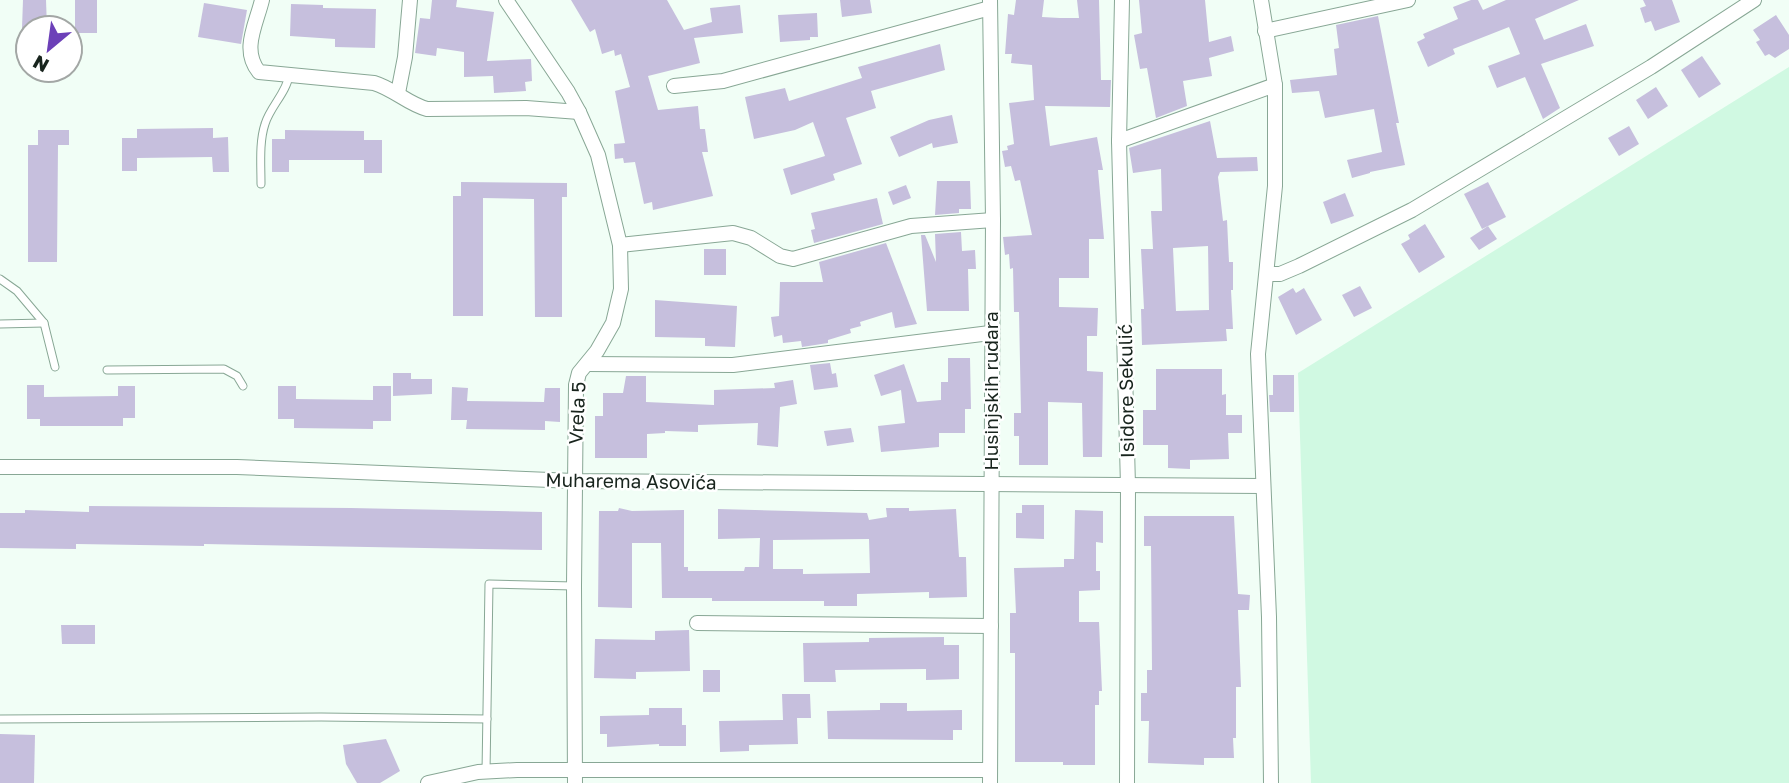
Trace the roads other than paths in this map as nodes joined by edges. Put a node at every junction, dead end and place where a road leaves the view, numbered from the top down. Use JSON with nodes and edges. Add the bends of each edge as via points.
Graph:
{"nodes":[{"id":1,"x":262,"y":0,"type":"edge"},
{"id":2,"x":410,"y":0,"type":"edge"},
{"id":3,"x":1122,"y":0,"type":"edge"},
{"id":4,"x":1261,"y":0,"type":"edge"},
{"id":5,"x":1408,"y":0,"type":"edge"},
{"id":6,"x":1754,"y":0,"type":"edge"},
{"id":7,"x":511,"y":2,"type":"edge"},
{"id":8,"x":990,"y":4,"type":"edge"},
{"id":9,"x":1265,"y":31,"type":"junction"},
{"id":10,"x":289,"y":75,"type":"junction"},
{"id":11,"x":1275,"y":85,"type":"junction"},
{"id":12,"x":674,"y":86,"type":"dead end"},
{"id":13,"x":398,"y":93,"type":"junction"},
{"id":14,"x":579,"y":112,"type":"junction"},
{"id":15,"x":1119,"y":141,"type":"junction"},
{"id":16,"x":261,"y":184,"type":"dead end"},
{"id":17,"x":993,"y":220,"type":"junction"},
{"id":18,"x":620,"y":245,"type":"junction"},
{"id":19,"x":1267,"y":274,"type":"junction"},
{"id":20,"x":0,"y":279,"type":"edge"},
{"id":21,"x":44,"y":323,"type":"junction"},
{"id":22,"x":0,"y":324,"type":"edge"},
{"id":23,"x":990,"y":333,"type":"junction"},
{"id":24,"x":587,"y":364,"type":"junction"},
{"id":25,"x":55,"y":367,"type":"dead end"},
{"id":26,"x":107,"y":370,"type":"dead end"},
{"id":27,"x":243,"y":386,"type":"dead end"},
{"id":28,"x":0,"y":467,"type":"edge"},
{"id":29,"x":574,"y":481,"type":"junction"},
{"id":30,"x":992,"y":485,"type":"junction"},
{"id":31,"x":1128,"y":486,"type":"junction"},
{"id":32,"x":1262,"y":486,"type":"junction"},
{"id":33,"x":573,"y":586,"type":"junction"},
{"id":34,"x":697,"y":623,"type":"dead end"},
{"id":35,"x":991,"y":626,"type":"junction"},
{"id":36,"x":0,"y":719,"type":"edge"},
{"id":37,"x":487,"y":719,"type":"junction"},
{"id":38,"x":486,"y":772,"type":"junction"},
{"id":39,"x":990,"y":776,"type":"edge"},
{"id":40,"x":575,"y":777,"type":"edge"},
{"id":41,"x":428,"y":783,"type":"edge"},
{"id":42,"x":1127,"y":783,"type":"edge"},
{"id":43,"x":1271,"y":783,"type":"edge"}],
"edges":[{"from":1,"to":10,"type":"street","via":[[249,50],[251,62],[259,72]]},
{"from":2,"to":13,"type":"street"},
{"from":3,"to":15,"type":"street","name":"Isidore Sekulić"},
{"from":4,"to":9,"type":"street"},
{"from":5,"to":9,"type":"street"},
{"from":6,"to":19,"type":"street","via":[[1412,210],[1300,266]]},
{"from":7,"to":14,"type":"street","name":"Vrela 5"},
{"from":8,"to":12,"type":"street","via":[[723,81]]},
{"from":8,"to":17,"type":"street","name":"Husinjskih rudara"},
{"from":9,"to":11,"type":"street"},
{"from":10,"to":13,"type":"street","via":[[374,83]]},
{"from":10,"to":16,"type":"lane","via":[[264,125]]},
{"from":11,"to":15,"type":"street"},
{"from":11,"to":19,"type":"street","via":[[1275,186]]},
{"from":13,"to":14,"type":"street","via":[[427,109]]},
{"from":14,"to":18,"type":"street","name":"Vrela 5","via":[[597,155]]},
{"from":15,"to":31,"type":"street","name":"Isidore Sekulić"},
{"from":17,"to":18,"type":"street","via":[[911,226],[793,259],[733,233]]},
{"from":17,"to":23,"type":"street","name":"Husinjskih rudara"},
{"from":18,"to":24,"type":"street","name":"Vrela 5","via":[[619,304],[606,339]]},
{"from":19,"to":32,"type":"street","via":[[1258,354]]},
{"from":20,"to":21,"type":"lane"},
{"from":21,"to":22,"type":"lane"},
{"from":21,"to":25,"type":"lane"},
{"from":23,"to":24,"type":"street","via":[[733,365]]},
{"from":23,"to":30,"type":"street","name":"Husinjskih rudara"},
{"from":24,"to":29,"type":"street","name":"Vrela 5","via":[[576,385]]},
{"from":26,"to":27,"type":"lane","via":[[224,369]]},
{"from":28,"to":29,"type":"street","name":"Muharema Asovića","via":[[237,467]]},
{"from":29,"to":30,"type":"street","name":"Muharema Asovića"},
{"from":29,"to":33,"type":"street","name":"Vrela 5"},
{"from":30,"to":31,"type":"street","name":"Muharema Asovića"},
{"from":30,"to":35,"type":"street","name":"Husinjskih rudara"},
{"from":31,"to":32,"type":"street","name":"Muharema Asovića"},
{"from":31,"to":42,"type":"street","name":"Isidore Sekulić"},
{"from":32,"to":43,"type":"street"},
{"from":33,"to":37,"type":"lane","via":[[489,584]]},
{"from":33,"to":40,"type":"street","name":"Vrela 5"},
{"from":34,"to":35,"type":"street"},
{"from":35,"to":39,"type":"street","name":"Husinjskih rudara"},
{"from":36,"to":37,"type":"lane"},
{"from":37,"to":38,"type":"lane"},
{"from":38,"to":40,"type":"street"},
{"from":38,"to":41,"type":"street"},
{"from":39,"to":40,"type":"street"}]}
